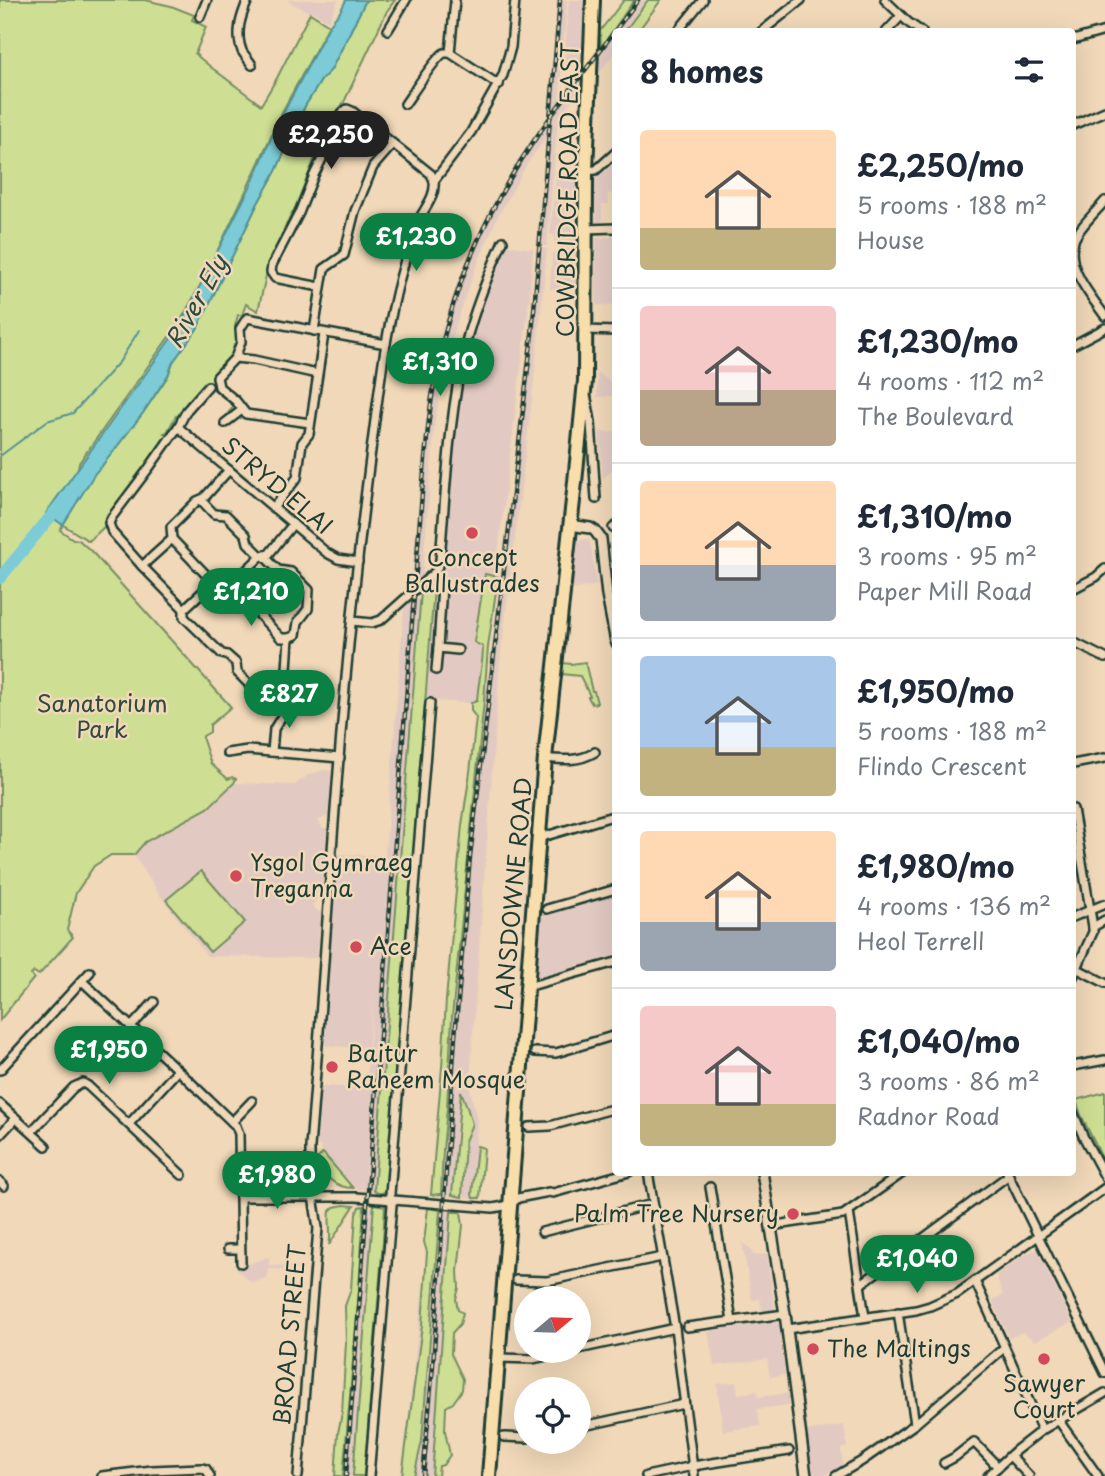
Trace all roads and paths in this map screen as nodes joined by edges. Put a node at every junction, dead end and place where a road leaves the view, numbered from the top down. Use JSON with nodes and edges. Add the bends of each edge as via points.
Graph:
{"nodes":[{"id":1,"x":207,"y":0,"type":"edge"},
{"id":2,"x":248,"y":0,"type":"edge"},
{"id":3,"x":406,"y":0,"type":"edge"},
{"id":4,"x":455,"y":0,"type":"edge"},
{"id":5,"x":515,"y":0,"type":"edge"},
{"id":6,"x":593,"y":0,"type":"edge"},
{"id":7,"x":703,"y":0,"type":"edge"},
{"id":8,"x":800,"y":0,"type":"edge"},
{"id":9,"x":885,"y":0,"type":"edge"},
{"id":10,"x":901,"y":16,"type":"junction"},
{"id":11,"x":200,"y":17,"type":"dead end"},
{"id":12,"x":680,"y":28,"type":"edge"},
{"id":13,"x":766,"y":28,"type":"edge"},
{"id":14,"x":890,"y":28,"type":"edge"},
{"id":15,"x":917,"y":28,"type":"edge"},
{"id":16,"x":388,"y":30,"type":"dead end"},
{"id":17,"x":1105,"y":31,"type":"edge"},
{"id":18,"x":1076,"y":39,"type":"edge"},
{"id":19,"x":450,"y":53,"type":"junction"},
{"id":20,"x":252,"y":65,"type":"dead end"},
{"id":21,"x":499,"y":85,"type":"junction"},
{"id":22,"x":405,"y":104,"type":"dead end"},
{"id":23,"x":1105,"y":111,"type":"edge"},
{"id":24,"x":1076,"y":124,"type":"edge"},
{"id":25,"x":393,"y":144,"type":"junction"},
{"id":26,"x":612,"y":156,"type":"edge"},
{"id":27,"x":586,"y":171,"type":"junction"},
{"id":28,"x":434,"y":181,"type":"junction"},
{"id":29,"x":1105,"y":201,"type":"edge"},
{"id":30,"x":612,"y":228,"type":"edge"},
{"id":31,"x":585,"y":229,"type":"junction"},
{"id":32,"x":1076,"y":239,"type":"edge"},
{"id":33,"x":503,"y":241,"type":"dead end"},
{"id":34,"x":1076,"y":273,"type":"edge"},
{"id":35,"x":320,"y":287,"type":"junction"},
{"id":36,"x":1105,"y":316,"type":"edge"},
{"id":37,"x":1105,"y":328,"type":"edge"},
{"id":38,"x":586,"y":330,"type":"junction"},
{"id":39,"x":314,"y":331,"type":"junction"},
{"id":40,"x":612,"y":331,"type":"edge"},
{"id":41,"x":324,"y":334,"type":"junction"},
{"id":42,"x":1076,"y":343,"type":"edge"},
{"id":43,"x":386,"y":344,"type":"junction"},
{"id":44,"x":234,"y":358,"type":"junction"},
{"id":45,"x":317,"y":374,"type":"junction"},
{"id":46,"x":585,"y":381,"type":"junction"},
{"id":47,"x":208,"y":386,"type":"dead end"},
{"id":48,"x":242,"y":410,"type":"junction"},
{"id":49,"x":226,"y":423,"type":"dead end"},
{"id":50,"x":310,"y":423,"type":"junction"},
{"id":51,"x":178,"y":427,"type":"junction"},
{"id":52,"x":229,"y":470,"type":"junction"},
{"id":53,"x":594,"y":480,"type":"junction"},
{"id":54,"x":575,"y":482,"type":"junction"},
{"id":55,"x":596,"y":499,"type":"dead end"},
{"id":56,"x":201,"y":500,"type":"junction"},
{"id":57,"x":274,"y":508,"type":"junction"},
{"id":58,"x":293,"y":524,"type":"junction"},
{"id":59,"x":570,"y":525,"type":"junction"},
{"id":60,"x":172,"y":539,"type":"junction"},
{"id":61,"x":262,"y":556,"type":"junction"},
{"id":62,"x":358,"y":562,"type":"junction"},
{"id":63,"x":142,"y":566,"type":"junction"},
{"id":64,"x":1105,"y":569,"type":"edge"},
{"id":65,"x":434,"y":575,"type":"junction"},
{"id":66,"x":213,"y":582,"type":"junction"},
{"id":67,"x":231,"y":585,"type":"junction"},
{"id":68,"x":1076,"y":587,"type":"edge"},
{"id":69,"x":184,"y":609,"type":"junction"},
{"id":70,"x":352,"y":621,"type":"junction"},
{"id":71,"x":612,"y":621,"type":"edge"},
{"id":72,"x":289,"y":638,"type":"junction"},
{"id":73,"x":1076,"y":644,"type":"edge"},
{"id":74,"x":438,"y":648,"type":"junction"},
{"id":75,"x":458,"y":650,"type":"dead end"},
{"id":76,"x":1105,"y":658,"type":"edge"},
{"id":77,"x":436,"y":670,"type":"dead end"},
{"id":78,"x":430,"y":703,"type":"dead end"},
{"id":79,"x":282,"y":707,"type":"junction"},
{"id":80,"x":272,"y":752,"type":"junction"},
{"id":81,"x":595,"y":752,"type":"dead end"},
{"id":82,"x":227,"y":753,"type":"dead end"},
{"id":83,"x":340,"y":758,"type":"junction"},
{"id":84,"x":545,"y":758,"type":"junction"},
{"id":85,"x":1105,"y":758,"type":"edge"},
{"id":86,"x":1076,"y":763,"type":"edge"},
{"id":87,"x":612,"y":816,"type":"edge"},
{"id":88,"x":1076,"y":830,"type":"edge"},
{"id":89,"x":539,"y":838,"type":"junction"},
{"id":90,"x":416,"y":884,"type":"junction"},
{"id":91,"x":425,"y":885,"type":"dead end"},
{"id":92,"x":612,"y":890,"type":"edge"},
{"id":93,"x":1105,"y":904,"type":"edge"},
{"id":94,"x":547,"y":909,"type":"dead end"},
{"id":95,"x":1090,"y":910,"type":"junction"},
{"id":96,"x":1076,"y":916,"type":"edge"},
{"id":97,"x":1105,"y":920,"type":"edge"},
{"id":98,"x":1093,"y":927,"type":"junction"},
{"id":99,"x":612,"y":963,"type":"edge"},
{"id":100,"x":1076,"y":968,"type":"joint"},
{"id":101,"x":90,"y":972,"type":"dead end"},
{"id":102,"x":82,"y":981,"type":"junction"},
{"id":103,"x":1105,"y":983,"type":"edge"},
{"id":104,"x":527,"y":987,"type":"junction"},
{"id":105,"x":154,"y":1002,"type":"dead end"},
{"id":106,"x":131,"y":1027,"type":"junction"},
{"id":107,"x":612,"y":1036,"type":"edge"},
{"id":108,"x":403,"y":1046,"type":"junction"},
{"id":109,"x":413,"y":1046,"type":"dead end"},
{"id":110,"x":535,"y":1052,"type":"dead end"},
{"id":111,"x":1105,"y":1060,"type":"edge"},
{"id":112,"x":1076,"y":1065,"type":"edge"},
{"id":113,"x":0,"y":1070,"type":"edge"},
{"id":114,"x":178,"y":1070,"type":"junction"},
{"id":115,"x":252,"y":1101,"type":"dead end"},
{"id":116,"x":0,"y":1104,"type":"edge"},
{"id":117,"x":612,"y":1109,"type":"edge"},
{"id":118,"x":16,"y":1118,"type":"junction"},
{"id":119,"x":1076,"y":1119,"type":"edge"},
{"id":120,"x":232,"y":1122,"type":"junction"},
{"id":121,"x":130,"y":1124,"type":"junction"},
{"id":122,"x":529,"y":1127,"type":"dead end"},
{"id":123,"x":32,"y":1131,"type":"junction"},
{"id":124,"x":0,"y":1135,"type":"edge"},
{"id":125,"x":46,"y":1146,"type":"dead end"},
{"id":126,"x":182,"y":1175,"type":"dead end"},
{"id":127,"x":615,"y":1176,"type":"edge"},
{"id":128,"x":649,"y":1176,"type":"edge"},
{"id":129,"x":763,"y":1176,"type":"edge"},
{"id":130,"x":898,"y":1176,"type":"edge"},
{"id":131,"x":1005,"y":1176,"type":"edge"},
{"id":132,"x":1009,"y":1176,"type":"edge"},
{"id":133,"x":1105,"y":1177,"type":"edge"},
{"id":134,"x":710,"y":1186,"type":"dead end"},
{"id":135,"x":1105,"y":1188,"type":"edge"},
{"id":136,"x":240,"y":1197,"type":"junction"},
{"id":137,"x":314,"y":1197,"type":"junction"},
{"id":138,"x":391,"y":1200,"type":"junction"},
{"id":139,"x":653,"y":1204,"type":"junction"},
{"id":140,"x":510,"y":1205,"type":"junction"},
{"id":141,"x":849,"y":1212,"type":"junction"},
{"id":142,"x":770,"y":1226,"type":"junction"},
{"id":143,"x":542,"y":1232,"type":"dead end"},
{"id":144,"x":1038,"y":1236,"type":"junction"},
{"id":145,"x":228,"y":1249,"type":"dead end"},
{"id":146,"x":240,"y":1249,"type":"junction"},
{"id":147,"x":662,"y":1256,"type":"junction"},
{"id":148,"x":240,"y":1263,"type":"dead end"},
{"id":149,"x":516,"y":1280,"type":"dead end"},
{"id":150,"x":975,"y":1281,"type":"junction"},
{"id":151,"x":861,"y":1284,"type":"junction"},
{"id":152,"x":898,"y":1312,"type":"junction"},
{"id":153,"x":785,"y":1314,"type":"junction"},
{"id":154,"x":865,"y":1317,"type":"junction"},
{"id":155,"x":732,"y":1321,"type":"junction"},
{"id":156,"x":687,"y":1327,"type":"dead end"},
{"id":157,"x":675,"y":1328,"type":"junction"},
{"id":158,"x":787,"y":1329,"type":"junction"},
{"id":159,"x":592,"y":1346,"type":"edge"},
{"id":160,"x":1004,"y":1348,"type":"junction"},
{"id":161,"x":499,"y":1358,"type":"junction"},
{"id":162,"x":514,"y":1358,"type":"edge"},
{"id":163,"x":1105,"y":1373,"type":"edge"},
{"id":164,"x":1105,"y":1392,"type":"edge"},
{"id":165,"x":684,"y":1404,"type":"junction"},
{"id":166,"x":1059,"y":1421,"type":"junction"},
{"id":167,"x":591,"y":1424,"type":"edge"},
{"id":168,"x":915,"y":1424,"type":"junction"},
{"id":169,"x":1042,"y":1430,"type":"junction"},
{"id":170,"x":968,"y":1435,"type":"dead end"},
{"id":171,"x":504,"y":1437,"type":"dead end"},
{"id":172,"x":514,"y":1437,"type":"edge"},
{"id":173,"x":974,"y":1442,"type":"junction"},
{"id":174,"x":789,"y":1451,"type":"dead end"},
{"id":175,"x":1010,"y":1456,"type":"junction"},
{"id":176,"x":944,"y":1463,"type":"dead end"},
{"id":177,"x":693,"y":1466,"type":"junction"},
{"id":178,"x":998,"y":1467,"type":"junction"},
{"id":179,"x":102,"y":1476,"type":"edge"},
{"id":180,"x":210,"y":1476,"type":"edge"},
{"id":181,"x":298,"y":1476,"type":"edge"},
{"id":182,"x":369,"y":1476,"type":"edge"},
{"id":183,"x":489,"y":1476,"type":"edge"},
{"id":184,"x":646,"y":1476,"type":"edge"},
{"id":185,"x":694,"y":1476,"type":"edge"},
{"id":186,"x":806,"y":1476,"type":"edge"},
{"id":187,"x":836,"y":1476,"type":"edge"},
{"id":188,"x":988,"y":1476,"type":"edge"},
{"id":189,"x":1029,"y":1476,"type":"edge"},
{"id":190,"x":1098,"y":1476,"type":"edge"}],
"edges":[{"from":1,"to":11,"type":"street"},
{"from":2,"to":20,"type":"street","via":[[235,36]]},
{"from":3,"to":16,"type":"street"},
{"from":4,"to":19,"type":"street"},
{"from":5,"to":21,"type":"street","name":"BROAD STREET","via":[[511,47]]},
{"from":6,"to":27,"type":"main road","name":"COWBRIDGE ROAD EAST"},
{"from":7,"to":12,"type":"street"},
{"from":8,"to":13,"type":"street"},
{"from":9,"to":10,"type":"street"},
{"from":10,"to":14,"type":"street"},
{"from":10,"to":15,"type":"street"},
{"from":17,"to":18,"type":"street"},
{"from":19,"to":21,"type":"street"},
{"from":19,"to":22,"type":"street","via":[[442,55]]},
{"from":21,"to":28,"type":"street","name":"BROAD STREET"},
{"from":23,"to":24,"type":"street"},
{"from":25,"to":28,"type":"street"},
{"from":25,"to":35,"type":"street","via":[[373,167],[345,252],[326,267]]},
{"from":25,"to":35,"type":"street","via":[[349,110],[331,131],[271,272],[275,278]]},
{"from":26,"to":27,"type":"street","via":[[596,170]]},
{"from":27,"to":31,"type":"main road","name":"COWBRIDGE ROAD EAST"},
{"from":28,"to":43,"type":"street","name":"BROAD STREET","via":[[432,199],[419,220],[400,276]]},
{"from":29,"to":32,"type":"street"},
{"from":30,"to":31,"type":"street"},
{"from":31,"to":38,"type":"main road","name":"COWBRIDGE ROAD EAST"},
{"from":33,"to":65,"type":"street","via":[[482,292],[456,387],[440,560]]},
{"from":34,"to":36,"type":"street"},
{"from":35,"to":39,"type":"street"},
{"from":37,"to":42,"type":"street"},
{"from":38,"to":40,"type":"street"},
{"from":38,"to":46,"type":"main road","name":"COWBRIDGE ROAD EAST"},
{"from":39,"to":41,"type":"street"},
{"from":39,"to":44,"type":"street","via":[[247,318]]},
{"from":41,"to":43,"type":"street"},
{"from":41,"to":45,"type":"street"},
{"from":43,"to":62,"type":"street","name":"BROAD STREET"},
{"from":44,"to":45,"type":"street"},
{"from":44,"to":48,"type":"street","via":[[216,380]]},
{"from":45,"to":50,"type":"street"},
{"from":46,"to":53,"type":"street","name":"COWBRIDGE ROAD EAST"},
{"from":46,"to":54,"type":"main road","name":"COWBRIDGE ROAD EAST"},
{"from":47,"to":51,"type":"street"},
{"from":48,"to":49,"type":"street"},
{"from":48,"to":50,"type":"street"},
{"from":50,"to":57,"type":"street","via":[[296,481]]},
{"from":51,"to":52,"type":"street","name":"STRYD ELAI"},
{"from":51,"to":63,"type":"street","via":[[109,523]]},
{"from":52,"to":56,"type":"street"},
{"from":52,"to":57,"type":"street","name":"STRYD ELAI"},
{"from":53,"to":54,"type":"street"},
{"from":53,"to":55,"type":"street","name":"COWBRIDGE ROAD EAST"},
{"from":54,"to":59,"type":"main road","name":"COWBRIDGE ROAD EAST"},
{"from":56,"to":60,"type":"street","via":[[171,527]]},
{"from":56,"to":61,"type":"street","via":[[214,514],[226,515]]},
{"from":57,"to":58,"type":"street","name":"STRYD ELAI"},
{"from":58,"to":61,"type":"street","via":[[269,554]]},
{"from":58,"to":62,"type":"street","name":"STRYD ELAI","via":[[331,556]]},
{"from":59,"to":71,"type":"street","via":[[590,528],[601,539]]},
{"from":59,"to":84,"type":"main road","name":"LANSDOWNE ROAD"},
{"from":60,"to":63,"type":"street"},
{"from":60,"to":66,"type":"street"},
{"from":61,"to":67,"type":"street"},
{"from":61,"to":72,"type":"street","via":[[278,570],[291,572],[309,590],[308,609],[298,622],[296,635]]},
{"from":62,"to":70,"type":"street","name":"BROAD STREET"},
{"from":63,"to":69,"type":"street"},
{"from":64,"to":68,"type":"street"},
{"from":65,"to":70,"type":"street","via":[[381,620]]},
{"from":65,"to":74,"type":"street","via":[[442,586]]},
{"from":66,"to":67,"type":"street"},
{"from":66,"to":69,"type":"street"},
{"from":67,"to":72,"type":"street","via":[[281,638]]},
{"from":69,"to":79,"type":"street","via":[[184,618],[236,663],[244,680],[269,705]]},
{"from":70,"to":83,"type":"street","name":"BROAD STREET"},
{"from":72,"to":79,"type":"street"},
{"from":73,"to":76,"type":"street"},
{"from":74,"to":75,"type":"street"},
{"from":74,"to":77,"type":"street"},
{"from":78,"to":90,"type":"street","via":[[432,730]]},
{"from":79,"to":80,"type":"street"},
{"from":80,"to":82,"type":"street"},
{"from":80,"to":83,"type":"street"},
{"from":81,"to":84,"type":"street","via":[[573,760]]},
{"from":83,"to":137,"type":"street","name":"BROAD STREET","via":[[310,1147]]},
{"from":84,"to":89,"type":"main road","name":"LANSDOWNE ROAD"},
{"from":85,"to":86,"type":"street"},
{"from":87,"to":89,"type":"street"},
{"from":88,"to":95,"type":"street"},
{"from":89,"to":104,"type":"main road","name":"LANSDOWNE ROAD"},
{"from":90,"to":91,"type":"street"},
{"from":90,"to":108,"type":"street"},
{"from":92,"to":94,"type":"street"},
{"from":93,"to":95,"type":"street"},
{"from":95,"to":96,"type":"street"},
{"from":95,"to":98,"type":"street"},
{"from":97,"to":98,"type":"street"},
{"from":98,"to":100,"type":"street"},
{"from":99,"to":104,"type":"street"},
{"from":100,"to":103,"type":"street"},
{"from":101,"to":102,"type":"street"},
{"from":102,"to":106,"type":"street"},
{"from":102,"to":113,"type":"street"},
{"from":104,"to":140,"type":"main road","name":"LANSDOWNE ROAD"},
{"from":105,"to":106,"type":"street"},
{"from":106,"to":114,"type":"street"},
{"from":107,"to":110,"type":"street","via":[[556,1053]]},
{"from":108,"to":109,"type":"street"},
{"from":108,"to":138,"type":"street"},
{"from":111,"to":112,"type":"street"},
{"from":114,"to":120,"type":"street"},
{"from":114,"to":121,"type":"street"},
{"from":115,"to":120,"type":"street"},
{"from":116,"to":118,"type":"street"},
{"from":117,"to":122,"type":"street","via":[[546,1127]]},
{"from":118,"to":123,"type":"street"},
{"from":118,"to":124,"type":"street"},
{"from":119,"to":133,"type":"street"},
{"from":120,"to":136,"type":"street","via":[[239,1134]]},
{"from":121,"to":123,"type":"street","via":[[83,1083]]},
{"from":121,"to":126,"type":"street"},
{"from":123,"to":125,"type":"street"},
{"from":127,"to":140,"type":"street","via":[[518,1198]]},
{"from":128,"to":139,"type":"street"},
{"from":129,"to":142,"type":"street"},
{"from":130,"to":141,"type":"street"},
{"from":131,"to":151,"type":"street"},
{"from":132,"to":144,"type":"street"},
{"from":134,"to":155,"type":"street"},
{"from":135,"to":144,"type":"street"},
{"from":136,"to":137,"type":"street"},
{"from":136,"to":146,"type":"street"},
{"from":137,"to":138,"type":"street"},
{"from":137,"to":181,"type":"street","name":"BROAD STREET","via":[[318,1228]]},
{"from":138,"to":140,"type":"street","via":[[483,1208]]},
{"from":138,"to":182,"type":"street"},
{"from":139,"to":143,"type":"street"},
{"from":139,"to":147,"type":"street"},
{"from":140,"to":161,"type":"main road","name":"LANSDOWNE ROAD"},
{"from":141,"to":142,"type":"street"},
{"from":141,"to":151,"type":"street"},
{"from":142,"to":153,"type":"street"},
{"from":144,"to":150,"type":"street"},
{"from":144,"to":163,"type":"street"},
{"from":145,"to":146,"type":"street"},
{"from":146,"to":148,"type":"street"},
{"from":147,"to":149,"type":"street","via":[[547,1281]]},
{"from":147,"to":157,"type":"street"},
{"from":150,"to":152,"type":"street","via":[[943,1301]]},
{"from":150,"to":160,"type":"street"},
{"from":151,"to":154,"type":"street"},
{"from":152,"to":154,"type":"street"},
{"from":152,"to":168,"type":"street"},
{"from":153,"to":155,"type":"street"},
{"from":153,"to":158,"type":"street"},
{"from":154,"to":158,"type":"street"},
{"from":155,"to":156,"type":"street"},
{"from":157,"to":159,"type":"street"},
{"from":157,"to":165,"type":"street"},
{"from":158,"to":186,"type":"street"},
{"from":160,"to":168,"type":"street"},
{"from":160,"to":169,"type":"street"},
{"from":161,"to":162,"type":"street"},
{"from":161,"to":183,"type":"main road","name":"LANSDOWNE ROAD"},
{"from":164,"to":166,"type":"street"},
{"from":165,"to":167,"type":"street"},
{"from":165,"to":177,"type":"street"},
{"from":166,"to":169,"type":"street"},
{"from":166,"to":190,"type":"street"},
{"from":168,"to":187,"type":"street"},
{"from":169,"to":175,"type":"street"},
{"from":170,"to":173,"type":"street"},
{"from":171,"to":172,"type":"street"},
{"from":173,"to":176,"type":"street"},
{"from":173,"to":178,"type":"street"},
{"from":174,"to":177,"type":"street"},
{"from":175,"to":178,"type":"street"},
{"from":175,"to":189,"type":"street"},
{"from":177,"to":184,"type":"street"},
{"from":177,"to":185,"type":"street"},
{"from":178,"to":188,"type":"street"},
{"from":179,"to":180,"type":"street","via":[[201,1468]]}]}
